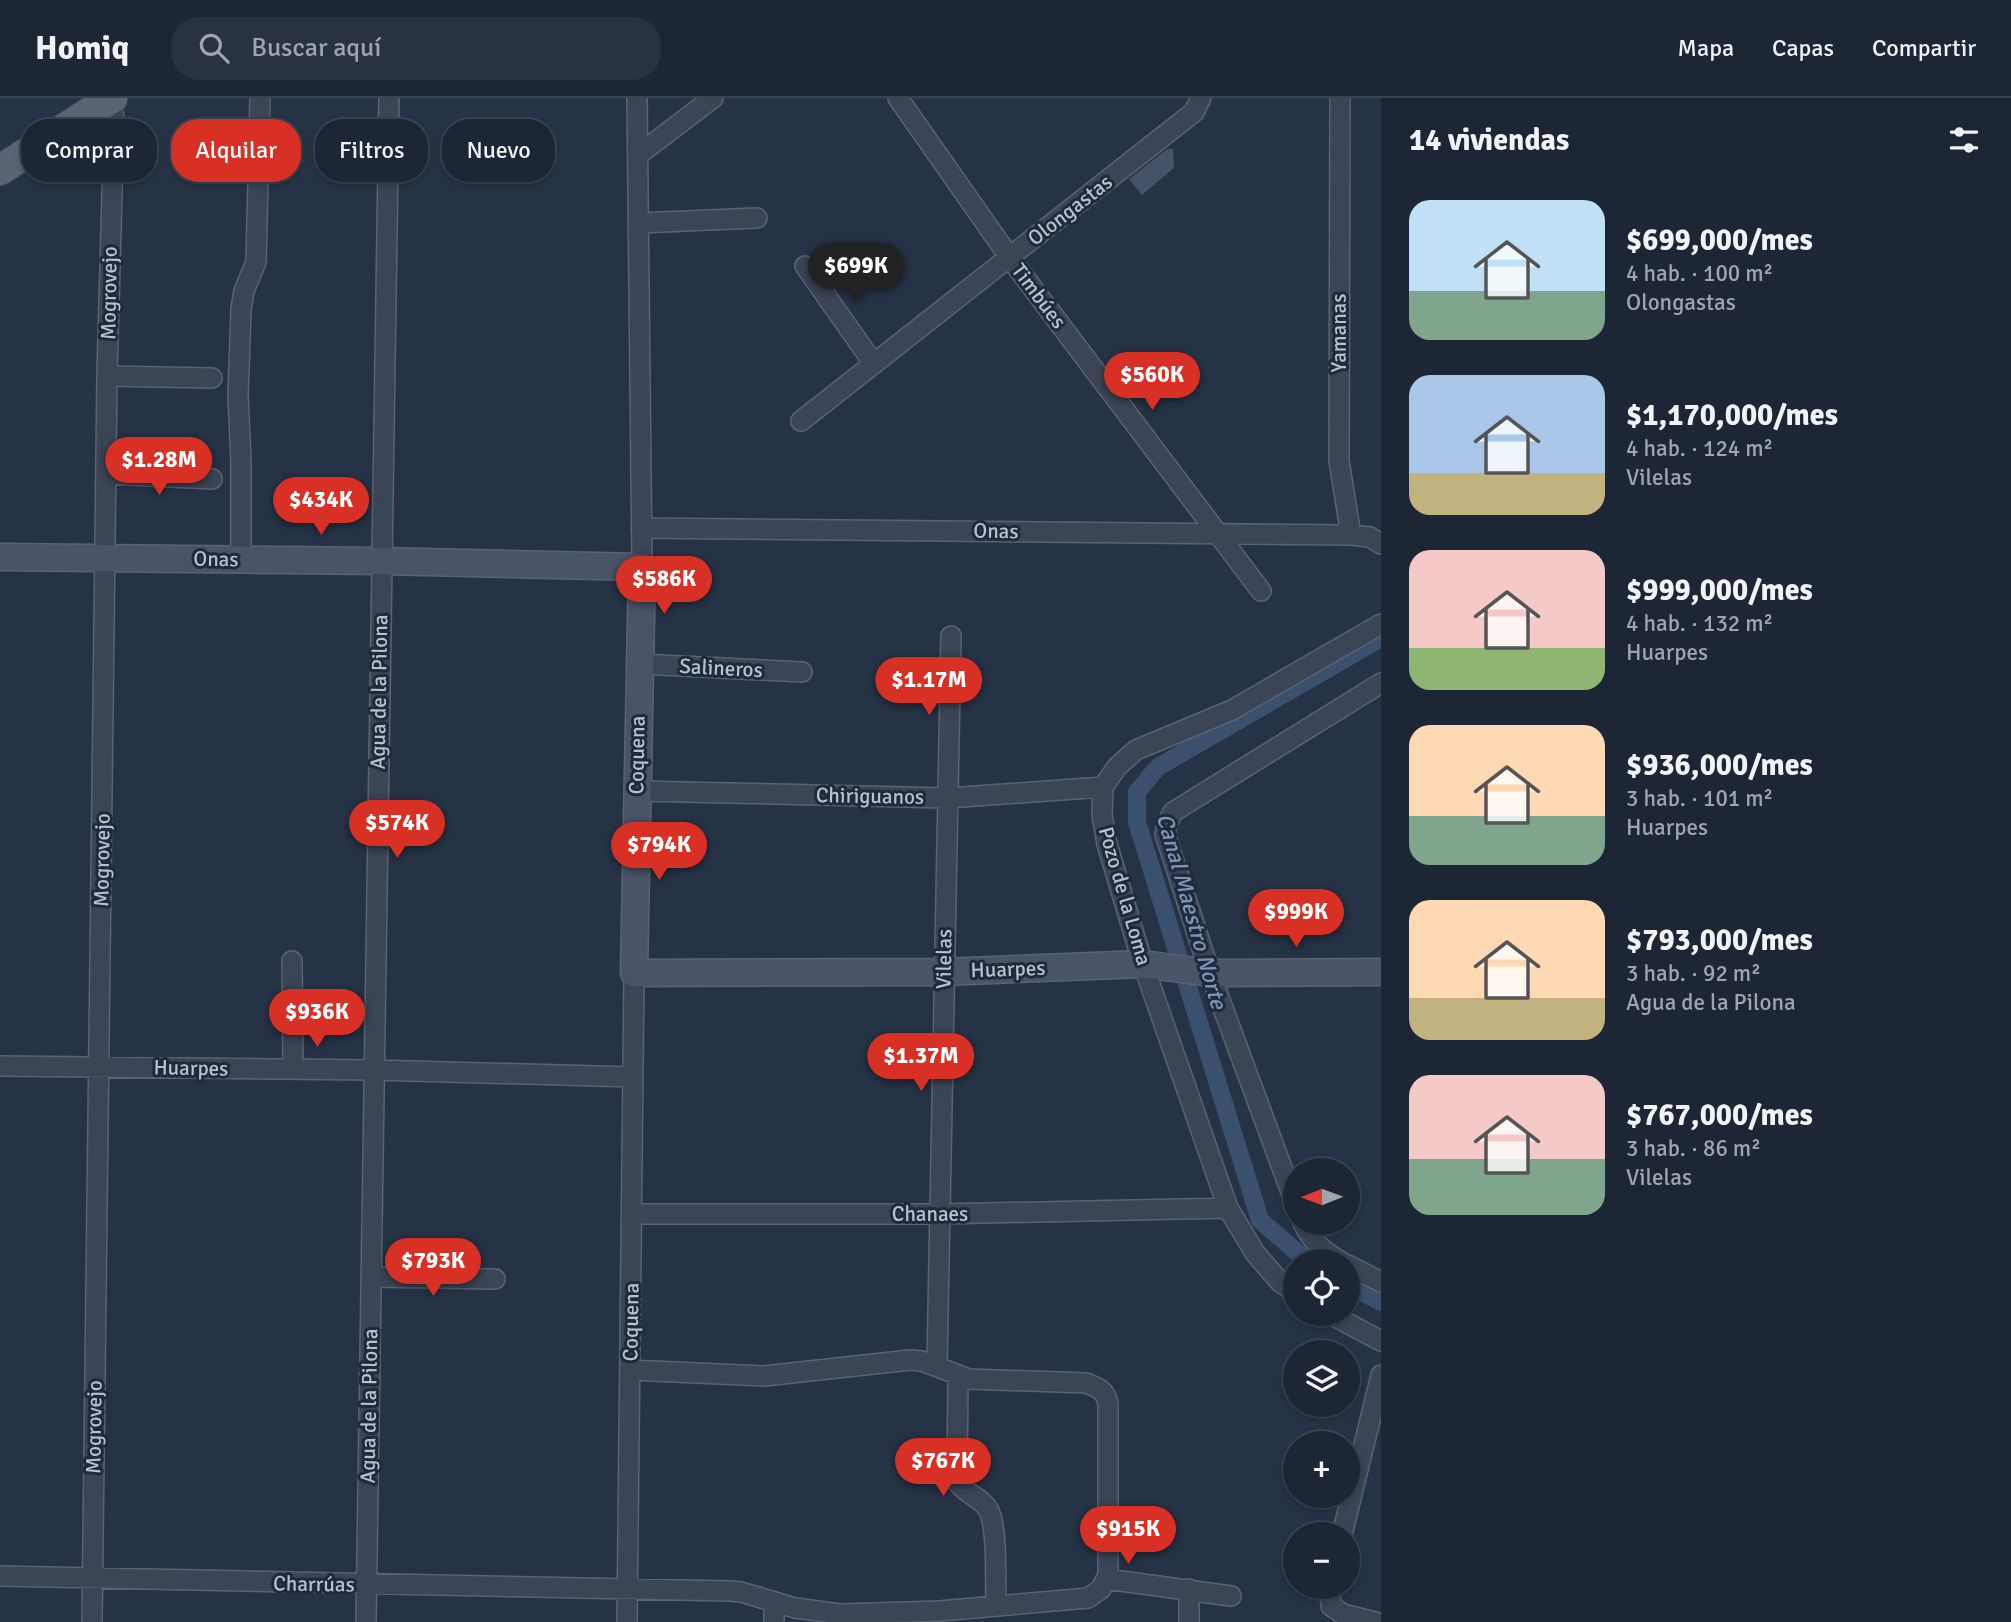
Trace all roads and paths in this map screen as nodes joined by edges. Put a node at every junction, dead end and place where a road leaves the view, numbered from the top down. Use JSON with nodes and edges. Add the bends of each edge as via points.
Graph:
{"nodes":[{"id":1,"x":81,"y":98,"type":"edge"},
{"id":2,"x":112,"y":98,"type":"edge"},
{"id":3,"x":260,"y":98,"type":"edge"},
{"id":4,"x":389,"y":98,"type":"edge"},
{"id":5,"x":637,"y":98,"type":"edge"},
{"id":6,"x":713,"y":98,"type":"edge"},
{"id":7,"x":898,"y":98,"type":"edge"},
{"id":8,"x":1201,"y":98,"type":"edge"},
{"id":9,"x":1340,"y":98,"type":"edge"},
{"id":10,"x":0,"y":149,"type":"edge"},
{"id":11,"x":638,"y":155,"type":"junction"},
{"id":12,"x":0,"y":170,"type":"edge"},
{"id":13,"x":757,"y":218,"type":"dead end"},
{"id":14,"x":639,"y":222,"type":"junction"},
{"id":15,"x":1010,"y":258,"type":"junction"},
{"id":16,"x":805,"y":266,"type":"dead end"},
{"id":17,"x":874,"y":363,"type":"junction"},
{"id":18,"x":107,"y":376,"type":"junction"},
{"id":19,"x":212,"y":379,"type":"dead end"},
{"id":20,"x":801,"y":421,"type":"dead end"},
{"id":21,"x":106,"y":474,"type":"junction"},
{"id":22,"x":212,"y":478,"type":"dead end"},
{"id":23,"x":641,"y":528,"type":"junction"},
{"id":24,"x":1218,"y":534,"type":"junction"},
{"id":25,"x":1351,"y":535,"type":"junction"},
{"id":26,"x":1381,"y":544,"type":"edge"},
{"id":27,"x":0,"y":557,"type":"edge"},
{"id":28,"x":105,"y":558,"type":"junction"},
{"id":29,"x":241,"y":560,"type":"junction"},
{"id":30,"x":381,"y":561,"type":"junction"},
{"id":31,"x":642,"y":567,"type":"junction"},
{"id":32,"x":1261,"y":591,"type":"dead end"},
{"id":33,"x":1381,"y":624,"type":"edge"},
{"id":34,"x":951,"y":636,"type":"dead end"},
{"id":35,"x":640,"y":664,"type":"junction"},
{"id":36,"x":802,"y":672,"type":"dead end"},
{"id":37,"x":1381,"y":684,"type":"edge"},
{"id":38,"x":1103,"y":787,"type":"junction"},
{"id":39,"x":636,"y":791,"type":"junction"},
{"id":40,"x":948,"y":798,"type":"junction"},
{"id":41,"x":292,"y":961,"type":"dead end"},
{"id":42,"x":1143,"y":964,"type":"junction"},
{"id":43,"x":943,"y":972,"type":"junction"},
{"id":44,"x":1381,"y":972,"type":"edge"},
{"id":45,"x":1210,"y":973,"type":"junction"},
{"id":46,"x":634,"y":974,"type":"junction"},
{"id":47,"x":0,"y":1066,"type":"edge"},
{"id":48,"x":99,"y":1067,"type":"junction"},
{"id":49,"x":293,"y":1069,"type":"junction"},
{"id":50,"x":374,"y":1070,"type":"junction"},
{"id":51,"x":633,"y":1077,"type":"junction"},
{"id":52,"x":1283,"y":1171,"type":"edge"},
{"id":53,"x":1228,"y":1209,"type":"junction"},
{"id":54,"x":632,"y":1214,"type":"junction"},
{"id":55,"x":939,"y":1214,"type":"junction"},
{"id":56,"x":1309,"y":1236,"type":"edge"},
{"id":57,"x":1322,"y":1249,"type":"edge"},
{"id":58,"x":1360,"y":1271,"type":"edge"},
{"id":59,"x":371,"y":1277,"type":"junction"},
{"id":60,"x":495,"y":1279,"type":"dead end"},
{"id":61,"x":1381,"y":1282,"type":"edge"},
{"id":62,"x":1283,"y":1284,"type":"edge"},
{"id":63,"x":1353,"y":1326,"type":"edge"},
{"id":64,"x":1381,"y":1341,"type":"edge"},
{"id":65,"x":937,"y":1366,"type":"junction"},
{"id":66,"x":630,"y":1370,"type":"junction"},
{"id":67,"x":1381,"y":1375,"type":"edge"},
{"id":68,"x":958,"y":1376,"type":"junction"},
{"id":69,"x":1345,"y":1522,"type":"edge"},
{"id":70,"x":0,"y":1576,"type":"edge"},
{"id":71,"x":92,"y":1579,"type":"junction"},
{"id":72,"x":1106,"y":1579,"type":"junction"},
{"id":73,"x":367,"y":1585,"type":"junction"},
{"id":74,"x":628,"y":1589,"type":"junction"},
{"id":75,"x":1189,"y":1589,"type":"junction"},
{"id":76,"x":1231,"y":1596,"type":"dead end"},
{"id":77,"x":1332,"y":1599,"type":"edge"},
{"id":78,"x":996,"y":1606,"type":"junction"},
{"id":79,"x":774,"y":1612,"type":"edge"},
{"id":80,"x":92,"y":1622,"type":"edge"},
{"id":81,"x":366,"y":1622,"type":"edge"},
{"id":82,"x":627,"y":1622,"type":"edge"},
{"id":83,"x":1189,"y":1622,"type":"edge"},
{"id":84,"x":1375,"y":1622,"type":"edge"}],
"edges":[{"from":1,"to":10,"type":"main road"},
{"from":2,"to":12,"type":"main road"},
{"from":2,"to":18,"type":"street","name":"Mogrovejo"},
{"from":3,"to":29,"type":"street","via":[[256,262],[241,309]]},
{"from":4,"to":30,"type":"street","name":"Agua de la Pilona"},
{"from":5,"to":11,"type":"street","name":"Coquena"},
{"from":6,"to":11,"type":"street"},
{"from":7,"to":15,"type":"street","name":"Timbúes"},
{"from":8,"to":15,"type":"street","name":"Olongastas","via":[[1194,112]]},
{"from":9,"to":25,"type":"street","name":"Yamanas","via":[[1339,461]]},
{"from":11,"to":14,"type":"street","name":"Coquena"},
{"from":13,"to":14,"type":"street"},
{"from":14,"to":23,"type":"street","name":"Coquena"},
{"from":15,"to":17,"type":"street","name":"Olongastas"},
{"from":15,"to":24,"type":"street","name":"Timbúes"},
{"from":16,"to":17,"type":"street"},
{"from":17,"to":20,"type":"street","name":"Olongastas"},
{"from":18,"to":19,"type":"street"},
{"from":18,"to":21,"type":"street","name":"Mogrovejo"},
{"from":21,"to":22,"type":"street"},
{"from":21,"to":28,"type":"street","name":"Mogrovejo"},
{"from":23,"to":24,"type":"street","name":"Onas"},
{"from":23,"to":31,"type":"street","name":"Coquena"},
{"from":24,"to":25,"type":"street","name":"Onas"},
{"from":24,"to":32,"type":"street","name":"Timbúes"},
{"from":25,"to":26,"type":"street","via":[[1370,537]]},
{"from":27,"to":28,"type":"main road","name":"Onas"},
{"from":28,"to":29,"type":"main road","name":"Onas"},
{"from":28,"to":48,"type":"street","name":"Mogrovejo"},
{"from":29,"to":30,"type":"main road","name":"Onas"},
{"from":30,"to":31,"type":"main road","name":"Onas"},
{"from":30,"to":50,"type":"street","name":"Agua de la Pilona"},
{"from":31,"to":35,"type":"main road","name":"Coquena"},
{"from":33,"to":38,"type":"street","via":[[1232,710],[1136,750]]},
{"from":34,"to":40,"type":"street","name":"Vilelas"},
{"from":35,"to":36,"type":"street","name":"Salineros"},
{"from":35,"to":39,"type":"main road","name":"Coquena"},
{"from":37,"to":45,"type":"street","via":[[1173,812],[1166,843]]},
{"from":38,"to":40,"type":"street","name":"Chiriguanos"},
{"from":38,"to":42,"type":"street","name":"Pozo de la Loma","via":[[1107,844]]},
{"from":39,"to":40,"type":"street","name":"Chiriguanos"},
{"from":39,"to":46,"type":"main road","name":"Coquena"},
{"from":40,"to":43,"type":"street","name":"Vilelas"},
{"from":41,"to":49,"type":"street"},
{"from":42,"to":43,"type":"main road","name":"Huarpes"},
{"from":42,"to":45,"type":"main road","name":"Huarpes"},
{"from":42,"to":53,"type":"street","name":"Pozo de la Loma"},
{"from":43,"to":46,"type":"main road","name":"Huarpes"},
{"from":43,"to":55,"type":"street","name":"Vilelas"},
{"from":44,"to":45,"type":"main road","name":"Huarpes"},
{"from":45,"to":52,"type":"street"},
{"from":46,"to":51,"type":"street","name":"Coquena"},
{"from":47,"to":48,"type":"street","name":"Huarpes"},
{"from":48,"to":49,"type":"street","name":"Huarpes"},
{"from":48,"to":71,"type":"street","name":"Mogrovejo"},
{"from":49,"to":50,"type":"street","name":"Huarpes"},
{"from":50,"to":51,"type":"street","name":"Huarpes"},
{"from":50,"to":59,"type":"street","name":"Agua de la Pilona"},
{"from":51,"to":54,"type":"street","name":"Coquena"},
{"from":53,"to":55,"type":"street","name":"Chanaes"},
{"from":53,"to":62,"type":"street","name":"Pozo de la Loma","via":[[1255,1253]]},
{"from":54,"to":55,"type":"street","name":"Chanaes"},
{"from":54,"to":66,"type":"street","name":"Coquena"},
{"from":55,"to":65,"type":"street","name":"Vilelas"},
{"from":56,"to":57,"type":"street"},
{"from":58,"to":61,"type":"street"},
{"from":59,"to":60,"type":"street"},
{"from":59,"to":73,"type":"street","name":"Agua de la Pilona"},
{"from":63,"to":64,"type":"street"},
{"from":65,"to":66,"type":"street","via":[[910,1360],[764,1377]]},
{"from":65,"to":68,"type":"street"},
{"from":66,"to":74,"type":"street","name":"Coquena"},
{"from":67,"to":69,"type":"street"},
{"from":68,"to":72,"type":"street","via":[[1086,1383],[1102,1389],[1107,1396]]},
{"from":68,"to":78,"type":"street","via":[[957,1481],[989,1511]]},
{"from":70,"to":71,"type":"street","name":"Charrúas"},
{"from":71,"to":73,"type":"street","name":"Charrúas"},
{"from":71,"to":80,"type":"street","name":"Mogrovejo"},
{"from":72,"to":75,"type":"street"},
{"from":72,"to":78,"type":"street","name":"Charrúas","via":[[1088,1598]]},
{"from":73,"to":74,"type":"street","name":"Charrúas"},
{"from":73,"to":81,"type":"street","name":"Agua de la Pilona"},
{"from":74,"to":79,"type":"street","name":"Charrúas","via":[[741,1592]]},
{"from":74,"to":82,"type":"street","name":"Coquena"},
{"from":75,"to":76,"type":"street"},
{"from":75,"to":83,"type":"street"},
{"from":77,"to":84,"type":"street","via":[[1343,1614]]},
{"from":78,"to":79,"type":"street","name":"Charrúas","via":[[928,1612]]}]}
